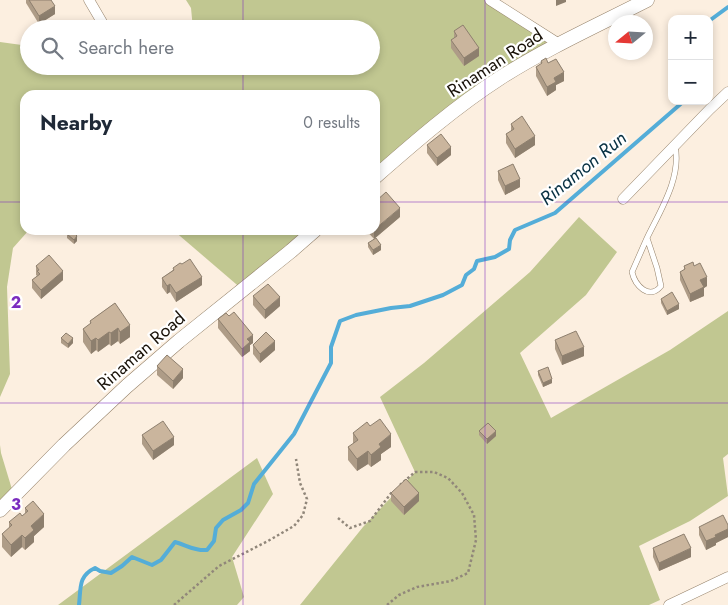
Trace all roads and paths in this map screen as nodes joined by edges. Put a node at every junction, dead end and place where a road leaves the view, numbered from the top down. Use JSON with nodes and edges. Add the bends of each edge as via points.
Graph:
{"nodes":[{"id":1,"x":89,"y":0,"type":"edge"},
{"id":2,"x":490,"y":0,"type":"edge"},
{"id":3,"x":647,"y":0,"type":"edge"},
{"id":4,"x":101,"y":20,"type":"edge"},
{"id":5,"x":559,"y":44,"type":"junction"},
{"id":6,"x":728,"y":92,"type":"edge"},
{"id":7,"x":675,"y":145,"type":"junction"},
{"id":8,"x":380,"y":173,"type":"edge"},
{"id":9,"x":623,"y":199,"type":"dead end"},
{"id":10,"x":309,"y":235,"type":"edge"},
{"id":11,"x":646,"y":238,"type":"junction"},
{"id":12,"x":296,"y":459,"type":"dead end"},
{"id":13,"x":0,"y":510,"type":"edge"},
{"id":14,"x":338,"y":518,"type":"dead end"},
{"id":15,"x":728,"y":577,"type":"edge"},
{"id":16,"x":174,"y":605,"type":"edge"},
{"id":17,"x":387,"y":605,"type":"edge"},
{"id":18,"x":669,"y":605,"type":"edge"}],
"edges":[{"from":1,"to":4,"type":"street"},
{"from":2,"to":5,"type":"street"},
{"from":3,"to":5,"type":"street","name":"Rinaman Road"},
{"from":5,"to":8,"type":"street","name":"Rinaman Road","via":[[469,99]]},
{"from":6,"to":7,"type":"street"},
{"from":7,"to":9,"type":"street"},
{"from":7,"to":11,"type":"lane","via":[[674,178]]},
{"from":10,"to":13,"type":"street","name":"Rinaman Road","via":[[127,386]]},
{"from":11,"to":11,"type":"lane","via":[[661,286],[653,292],[640,288],[632,272]]},
{"from":12,"to":16,"type":"path","via":[[300,483],[307,499],[303,515],[294,526],[220,566]]},
{"from":14,"to":17,"type":"path","via":[[350,528],[370,521],[391,493],[415,472],[434,472],[448,478],[462,493],[474,515],[476,540],[468,573],[451,581],[418,587],[399,595]]},
{"from":15,"to":18,"type":"street"}]}
